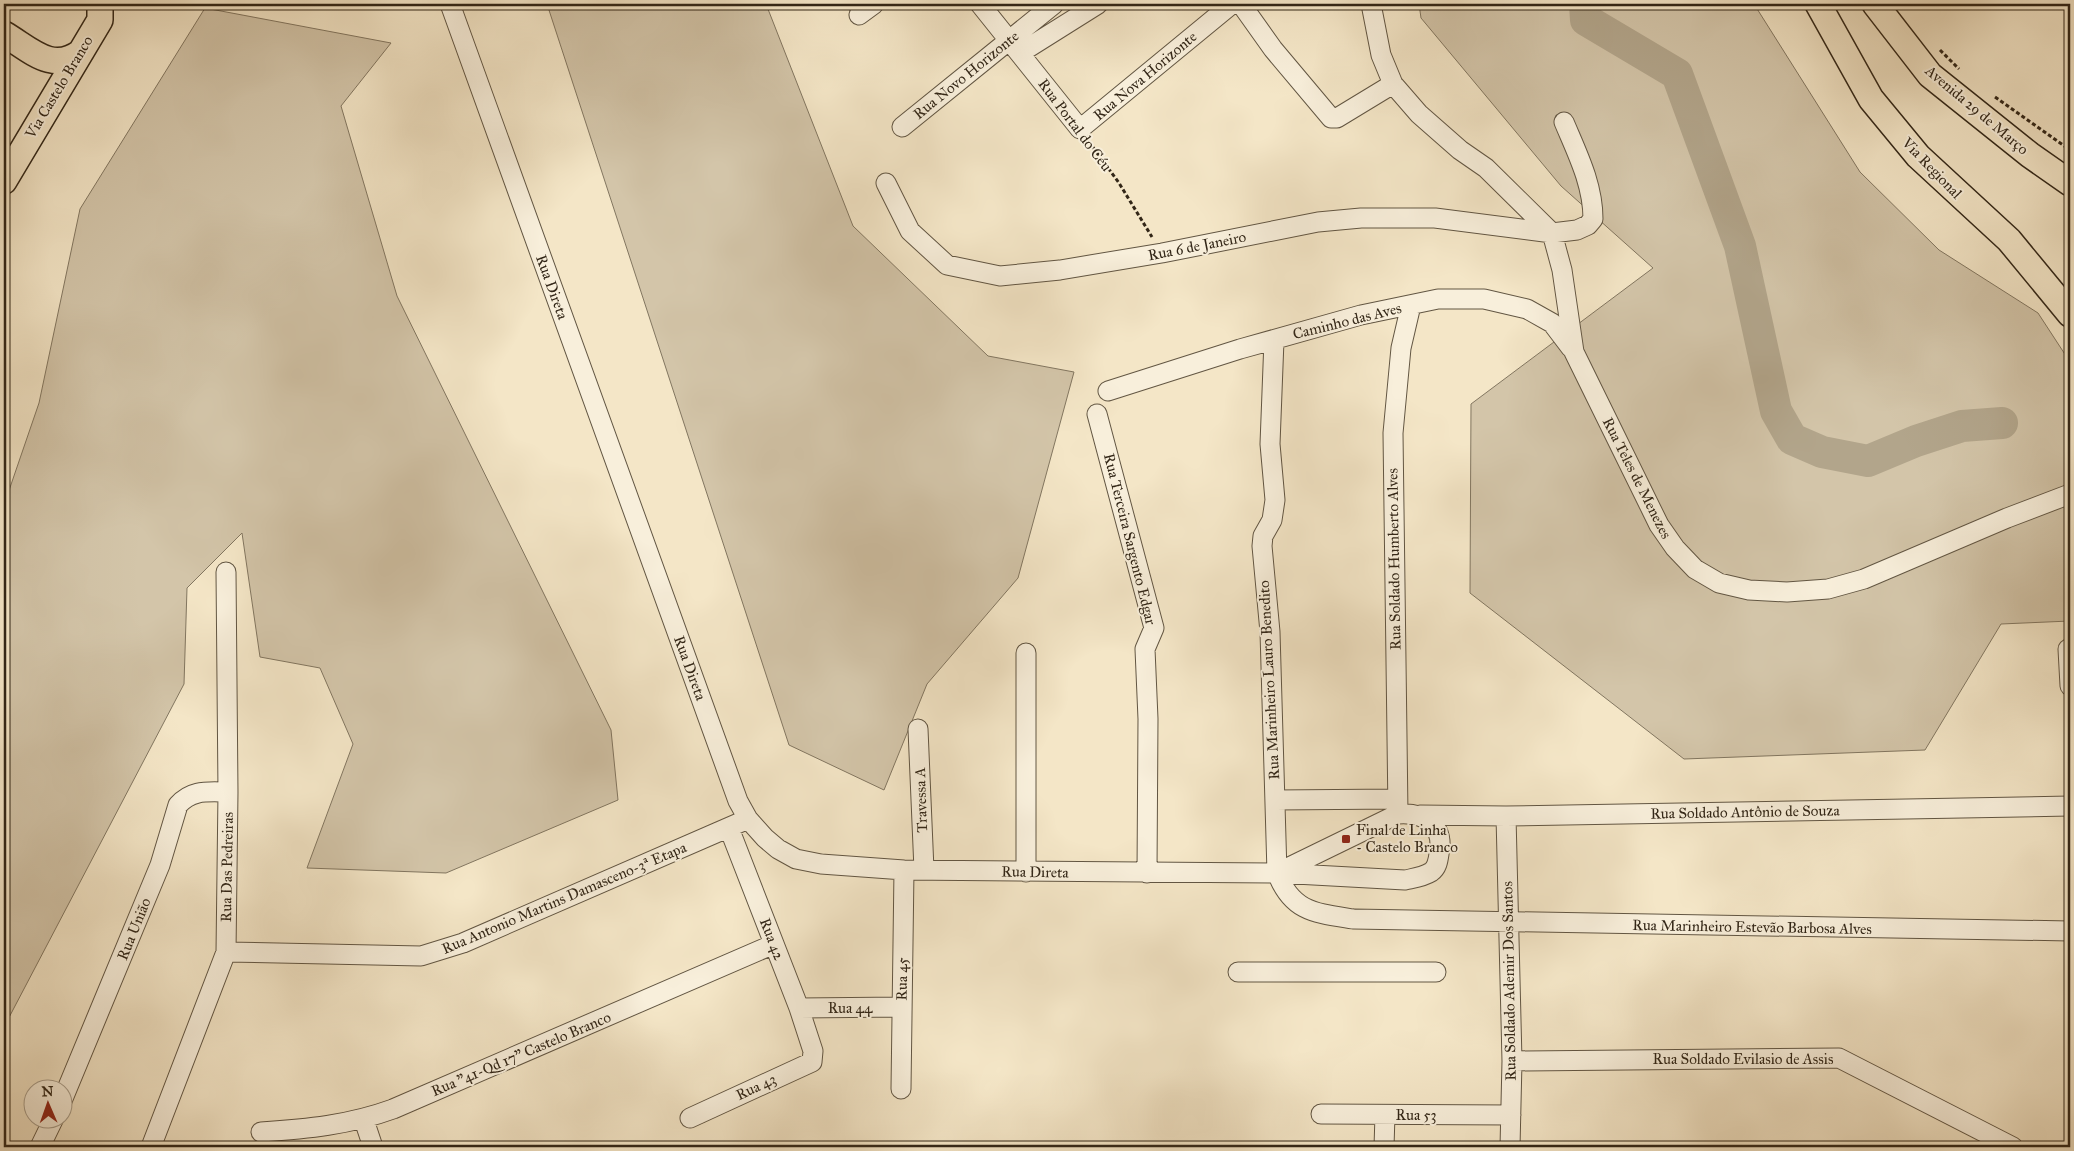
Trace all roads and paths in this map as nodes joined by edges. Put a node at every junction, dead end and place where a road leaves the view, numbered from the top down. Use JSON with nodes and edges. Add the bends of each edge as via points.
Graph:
{"nodes":[{"id":1,"x":450,"y":4,"type":"edge"},
{"id":2,"x":874,"y":4,"type":"edge"},
{"id":3,"x":980,"y":4,"type":"edge"},
{"id":4,"x":1054,"y":4,"type":"edge"},
{"id":5,"x":1098,"y":4,"type":"edge"},
{"id":6,"x":1232,"y":4,"type":"edge"},
{"id":7,"x":1240,"y":4,"type":"edge"},
{"id":8,"x":1371,"y":4,"type":"edge"},
{"id":9,"x":1818,"y":4,"type":"edge"},
{"id":10,"x":1875,"y":4,"type":"edge"},
{"id":11,"x":103,"y":9,"type":"edge"},
{"id":12,"x":859,"y":15,"type":"dead end"},
{"id":13,"x":4,"y":34,"type":"edge"},
{"id":14,"x":1015,"y":46,"type":"junction"},
{"id":15,"x":1939,"y":49,"type":"dead end"},
{"id":16,"x":81,"y":52,"type":"junction"},
{"id":17,"x":1965,"y":74,"type":"dead end"},
{"id":18,"x":1394,"y":84,"type":"junction"},
{"id":19,"x":1987,"y":91,"type":"dead end"},
{"id":20,"x":1564,"y":122,"type":"dead end"},
{"id":21,"x":902,"y":127,"type":"dead end"},
{"id":22,"x":1080,"y":129,"type":"junction"},
{"id":23,"x":2070,"y":150,"type":"edge"},
{"id":24,"x":4,"y":181,"type":"edge"},
{"id":25,"x":886,"y":183,"type":"dead end"},
{"id":26,"x":2070,"y":183,"type":"edge"},
{"id":27,"x":1552,"y":233,"type":"junction"},
{"id":28,"x":2009,"y":240,"type":"junction"},
{"id":29,"x":1162,"y":253,"type":"junction"},
{"id":30,"x":2070,"y":293,"type":"edge"},
{"id":31,"x":1411,"y":305,"type":"junction"},
{"id":32,"x":2070,"y":314,"type":"edge"},
{"id":33,"x":1274,"y":340,"type":"junction"},
{"id":34,"x":1574,"y":352,"type":"junction"},
{"id":35,"x":1108,"y":391,"type":"dead end"},
{"id":36,"x":1097,"y":414,"type":"dead end"},
{"id":37,"x":2070,"y":494,"type":"edge"},
{"id":38,"x":226,"y":572,"type":"dead end"},
{"id":39,"x":2068,"y":649,"type":"dead end"},
{"id":40,"x":1026,"y":653,"type":"dead end"},
{"id":41,"x":2070,"y":686,"type":"edge"},
{"id":42,"x":918,"y":729,"type":"dead end"},
{"id":43,"x":228,"y":792,"type":"junction"},
{"id":44,"x":1275,"y":800,"type":"junction"},
{"id":45,"x":2070,"y":806,"type":"edge"},
{"id":46,"x":1398,"y":807,"type":"junction"},
{"id":47,"x":1420,"y":815,"type":"junction"},
{"id":48,"x":1506,"y":816,"type":"junction"},
{"id":49,"x":748,"y":819,"type":"junction"},
{"id":50,"x":728,"y":828,"type":"junction"},
{"id":51,"x":904,"y":870,"type":"junction"},
{"id":52,"x":924,"y":870,"type":"junction"},
{"id":53,"x":1026,"y":872,"type":"junction"},
{"id":54,"x":1147,"y":873,"type":"junction"},
{"id":55,"x":1277,"y":873,"type":"junction"},
{"id":56,"x":1508,"y":923,"type":"junction"},
{"id":57,"x":2070,"y":931,"type":"edge"},
{"id":58,"x":774,"y":944,"type":"junction"},
{"id":59,"x":226,"y":952,"type":"junction"},
{"id":60,"x":1238,"y":972,"type":"dead end"},
{"id":61,"x":1436,"y":972,"type":"dead end"},
{"id":62,"x":902,"y":1007,"type":"junction"},
{"id":63,"x":799,"y":1008,"type":"junction"},
{"id":64,"x":814,"y":1051,"type":"joint"},
{"id":65,"x":1512,"y":1061,"type":"junction"},
{"id":66,"x":72,"y":1078,"type":"edge"},
{"id":67,"x":901,"y":1089,"type":"dead end"},
{"id":68,"x":1321,"y":1114,"type":"dead end"},
{"id":69,"x":1511,"y":1114,"type":"junction"},
{"id":70,"x":1385,"y":1115,"type":"junction"},
{"id":71,"x":690,"y":1118,"type":"dead end"},
{"id":72,"x":364,"y":1120,"type":"junction"},
{"id":73,"x":49,"y":1128,"type":"edge"},
{"id":74,"x":261,"y":1132,"type":"dead end"},
{"id":75,"x":40,"y":1147,"type":"edge"},
{"id":76,"x":151,"y":1147,"type":"edge"},
{"id":77,"x":373,"y":1147,"type":"edge"},
{"id":78,"x":1384,"y":1147,"type":"edge"},
{"id":79,"x":1510,"y":1147,"type":"edge"},
{"id":80,"x":2013,"y":1147,"type":"edge"}],
"edges":[{"from":1,"to":49,"type":"street","name":"Rua Direta","via":[[732,786]]},
{"from":2,"to":12,"type":"street"},
{"from":3,"to":14,"type":"street","name":"Rua Portal do Céu"},
{"from":4,"to":14,"type":"street","name":"Rua Novo Horizonte"},
{"from":5,"to":14,"type":"street"},
{"from":6,"to":22,"type":"street","name":"Rua Nova Horizonte"},
{"from":7,"to":18,"type":"street","via":[[1330,118],[1337,118]]},
{"from":8,"to":18,"type":"street","via":[[1381,55]]},
{"from":9,"to":28,"type":"main road","name":"Via Regional","via":[[1877,106],[1918,156]]},
{"from":10,"to":26,"type":"main road","name":"Avenida 29 de Março","via":[[1930,75]]},
{"from":11,"to":16,"type":"main road","name":"Via Castelo Branco"},
{"from":13,"to":16,"type":"main road","via":[[50,62],[65,61]]},
{"from":14,"to":21,"type":"street","name":"Rua Novo Horizonte"},
{"from":14,"to":22,"type":"street","name":"Rua Portal do Céu"},
{"from":15,"to":17,"type":"path"},
{"from":16,"to":24,"type":"main road","name":"Via Castelo Branco"},
{"from":18,"to":27,"type":"street","via":[[1419,114],[1486,168]]},
{"from":19,"to":23,"type":"path"},
{"from":20,"to":27,"type":"street","name":"Rua 6 de Janeiro","via":[[1583,168],[1593,219],[1576,230]]},
{"from":22,"to":29,"type":"path","name":"Rua Portal do Céu","via":[[1119,183]]},
{"from":25,"to":29,"type":"street","name":"Rua 6 de Janeiro","via":[[910,231],[946,266],[1000,276],[1017,275]]},
{"from":27,"to":29,"type":"street","name":"Rua 6 de Janeiro","via":[[1435,218],[1361,218],[1318,222]]},
{"from":27,"to":34,"type":"street","name":"Rua Teles de Menezes","via":[[1562,270]]},
{"from":28,"to":30,"type":"main road"},
{"from":28,"to":32,"type":"main road","name":"Via Regional"},
{"from":31,"to":33,"type":"street","name":"Caminho das Aves"},
{"from":31,"to":34,"type":"street","name":"Caminho das Aves","via":[[1461,298],[1484,299],[1527,309],[1558,328]]},
{"from":31,"to":46,"type":"street","name":"Rua Soldado Humberto Alves","via":[[1401,348],[1393,434]]},
{"from":33,"to":35,"type":"street","name":"Caminho das Aves"},
{"from":33,"to":44,"type":"street","name":"Rua Marinheiro Lauro Benedito","via":[[1270,435],[1274,500],[1272,520],[1263,536],[1262,546],[1270,632]]},
{"from":34,"to":37,"type":"street","name":"Rua Teles de Menezes","via":[[1659,525],[1675,548],[1696,569],[1719,583],[1749,590],[1828,589],[1864,579]]},
{"from":36,"to":54,"type":"street","name":"Rua Terceira Sargento Edgar","via":[[1154,628],[1145,649]]},
{"from":38,"to":43,"type":"street","name":"Rua Das Pedreiras"},
{"from":39,"to":41,"type":"street"},
{"from":40,"to":53,"type":"street"},
{"from":42,"to":52,"type":"street","name":"Travessa A"},
{"from":43,"to":59,"type":"street","name":"Rua Das Pedreiras"},
{"from":43,"to":66,"type":"street","name":"Rua União","via":[[195,792],[178,805],[160,865]]},
{"from":44,"to":46,"type":"street"},
{"from":44,"to":55,"type":"street","name":"Rua Marinheiro Lauro Benedito"},
{"from":45,"to":48,"type":"street","name":"Rua Soldado Antônio de Souza"},
{"from":46,"to":47,"type":"street","name":"Rua Direta"},
{"from":46,"to":55,"type":"street","name":"Rua Direta"},
{"from":47,"to":48,"type":"street","name":"Rua Soldado Antônio de Souza"},
{"from":47,"to":55,"type":"street","name":"Rua Direta","via":[[1437,828],[1440,849],[1438,863],[1432,871],[1420,877],[1405,880]]},
{"from":48,"to":56,"type":"street","name":"Rua Soldado Ademir Dos Santos"},
{"from":49,"to":50,"type":"street","name":"Rua Antonio Martins Damasceno-3ª Etapa"},
{"from":49,"to":51,"type":"street","name":"Rua Direta","via":[[765,838],[796,859]]},
{"from":50,"to":58,"type":"street","name":"Rua 42"},
{"from":50,"to":59,"type":"street","name":"Rua Antonio Martins Damasceno-3ª Etapa","via":[[463,943],[421,956]]},
{"from":51,"to":52,"type":"street","name":"Rua Direta"},
{"from":51,"to":62,"type":"street","name":"Rua 45"},
{"from":52,"to":53,"type":"street","name":"Rua Direta"},
{"from":53,"to":54,"type":"street","name":"Rua Direta"},
{"from":54,"to":55,"type":"street","name":"Rua Direta"},
{"from":55,"to":56,"type":"street","name":"Rua Marinheiro Estevão Barbosa Alves","via":[[1290,899],[1329,916]]},
{"from":56,"to":57,"type":"street","name":"Rua Marinheiro Estevão Barbosa Alves"},
{"from":56,"to":65,"type":"street","name":"Rua Soldado Ademir Dos Santos"},
{"from":58,"to":63,"type":"street","name":"Rua 42"},
{"from":58,"to":72,"type":"street","name":"Rua \"41-Qd 17\" Castelo Branco"},
{"from":59,"to":76,"type":"street","name":"Rua Das Pedreiras"},
{"from":60,"to":61,"type":"street"},
{"from":62,"to":63,"type":"street","name":"Rua 44"},
{"from":62,"to":67,"type":"street","name":"Rua 45"},
{"from":63,"to":64,"type":"street","name":"Rua 42"},
{"from":64,"to":71,"type":"street","name":"Rua 43","via":[[812,1062]]},
{"from":65,"to":69,"type":"street","name":"Rua Soldado Ademir Dos Santos"},
{"from":65,"to":80,"type":"street","name":"Rua Soldado Evilasio de Assis","via":[[1839,1058]]},
{"from":68,"to":70,"type":"street","name":"Rua 53"},
{"from":69,"to":70,"type":"street","name":"Rua 53"},
{"from":69,"to":79,"type":"street","name":"Rua Soldado Ademir Dos Santos"},
{"from":70,"to":78,"type":"street"},
{"from":72,"to":74,"type":"street","name":"Rua \"41-Qd 17\" Castelo Branco","via":[[311,1129]]},
{"from":72,"to":77,"type":"street"},
{"from":73,"to":75,"type":"street"}]}
